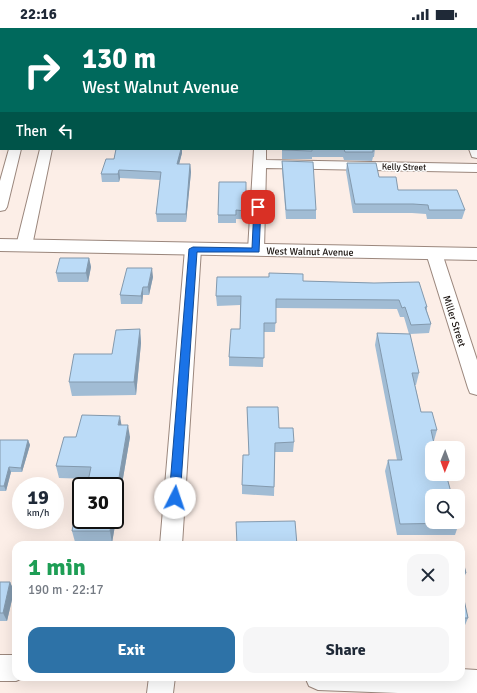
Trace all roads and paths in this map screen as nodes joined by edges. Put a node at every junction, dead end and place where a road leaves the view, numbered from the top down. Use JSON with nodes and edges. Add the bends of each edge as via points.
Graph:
{"nodes":[{"id":1,"x":15,"y":150,"type":"edge"},
{"id":2,"x":46,"y":150,"type":"edge"},
{"id":3,"x":260,"y":150,"type":"edge"},
{"id":4,"x":260,"y":164,"type":"junction"},
{"id":5,"x":477,"y":168,"type":"edge"},
{"id":6,"x":0,"y":207,"type":"edge"},
{"id":7,"x":0,"y":245,"type":"edge"},
{"id":8,"x":24,"y":246,"type":"junction"},
{"id":9,"x":193,"y":249,"type":"junction"},
{"id":10,"x":256,"y":250,"type":"junction"},
{"id":11,"x":434,"y":253,"type":"junction"},
{"id":12,"x":477,"y":254,"type":"edge"},
{"id":13,"x":477,"y":388,"type":"edge"},
{"id":14,"x":171,"y":541,"type":"edge"},
{"id":15,"x":0,"y":668,"type":"edge"},
{"id":16,"x":12,"y":668,"type":"edge"},
{"id":17,"x":162,"y":681,"type":"edge"},
{"id":18,"x":424,"y":681,"type":"edge"},
{"id":19,"x":477,"y":683,"type":"edge"},
{"id":20,"x":160,"y":693,"type":"edge"}],
"edges":[{"from":1,"to":6,"type":"street"},
{"from":2,"to":8,"type":"street"},
{"from":3,"to":4,"type":"street"},
{"from":4,"to":5,"type":"street","name":"Kelly Street"},
{"from":4,"to":10,"type":"street"},
{"from":7,"to":8,"type":"main road","name":"West Walnut Avenue"},
{"from":8,"to":9,"type":"main road","name":"West Walnut Avenue"},
{"from":9,"to":10,"type":"main road","name":"West Walnut Avenue"},
{"from":9,"to":14,"type":"street"},
{"from":10,"to":11,"type":"main road","name":"West Walnut Avenue"},
{"from":11,"to":12,"type":"main road","name":"West Walnut Avenue"},
{"from":11,"to":13,"type":"street","name":"Miller Street"},
{"from":15,"to":16,"type":"street"},
{"from":17,"to":20,"type":"street"},
{"from":18,"to":19,"type":"street"}]}
